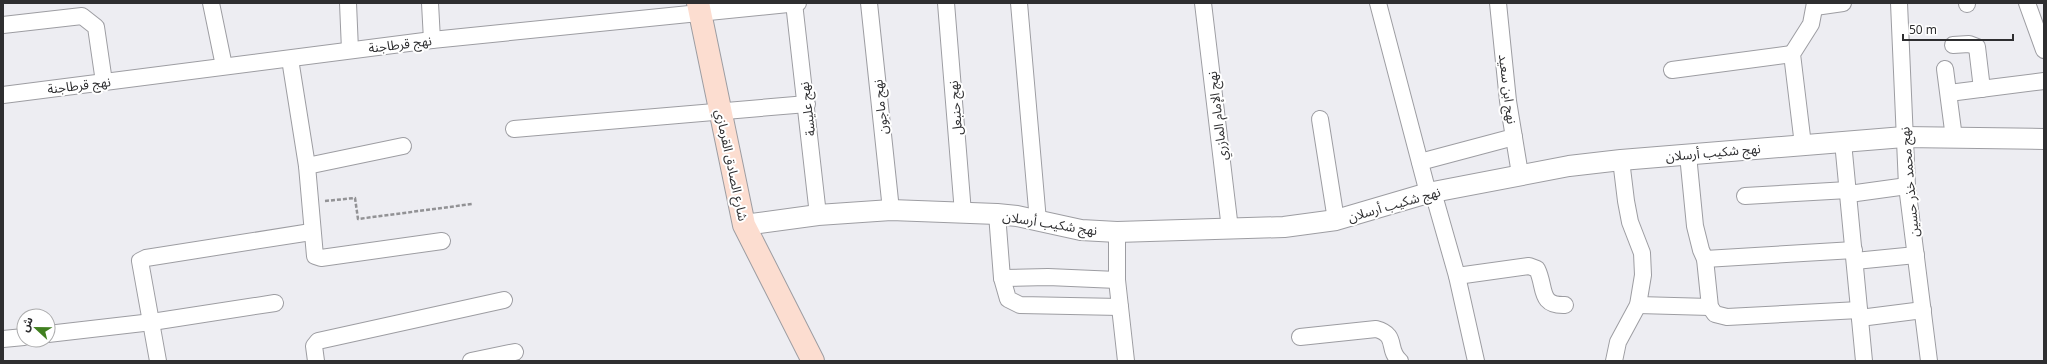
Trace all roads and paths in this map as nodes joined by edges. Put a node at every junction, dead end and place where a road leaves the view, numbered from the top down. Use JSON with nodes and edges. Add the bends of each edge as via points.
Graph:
{"nodes":[{"id":1,"x":211,"y":3,"type":"edge"},
{"id":2,"x":348,"y":3,"type":"edge"},
{"id":3,"x":430,"y":3,"type":"edge"},
{"id":4,"x":794,"y":3,"type":"edge"},
{"id":5,"x":798,"y":3,"type":"edge"},
{"id":6,"x":869,"y":3,"type":"edge"},
{"id":7,"x":946,"y":3,"type":"edge"},
{"id":8,"x":1019,"y":3,"type":"edge"},
{"id":9,"x":1203,"y":3,"type":"edge"},
{"id":10,"x":1378,"y":3,"type":"edge"},
{"id":11,"x":1498,"y":3,"type":"edge"},
{"id":12,"x":1843,"y":3,"type":"edge"},
{"id":13,"x":1899,"y":3,"type":"edge"},
{"id":14,"x":2027,"y":3,"type":"edge"},
{"id":15,"x":1815,"y":5,"type":"edge"},
{"id":16,"x":699,"y":8,"type":"edge"},
{"id":17,"x":3,"y":24,"type":"edge"},
{"id":18,"x":432,"y":40,"type":"junction"},
{"id":19,"x":1953,"y":45,"type":"dead end"},
{"id":20,"x":350,"y":50,"type":"junction"},
{"id":21,"x":2044,"y":50,"type":"edge"},
{"id":22,"x":1792,"y":54,"type":"junction"},
{"id":23,"x":290,"y":59,"type":"junction"},
{"id":24,"x":224,"y":66,"type":"junction"},
{"id":25,"x":1945,"y":69,"type":"dead end"},
{"id":26,"x":1672,"y":70,"type":"dead end"},
{"id":27,"x":2044,"y":81,"type":"edge"},
{"id":28,"x":104,"y":82,"type":"junction"},
{"id":29,"x":1982,"y":89,"type":"junction"},
{"id":30,"x":1948,"y":93,"type":"junction"},
{"id":31,"x":3,"y":95,"type":"edge"},
{"id":32,"x":807,"y":104,"type":"junction"},
{"id":33,"x":722,"y":111,"type":"junction"},
{"id":34,"x":1320,"y":119,"type":"dead end"},
{"id":35,"x":514,"y":129,"type":"dead end"},
{"id":36,"x":1514,"y":137,"type":"junction"},
{"id":37,"x":1904,"y":137,"type":"junction"},
{"id":38,"x":1954,"y":138,"type":"junction"},
{"id":39,"x":2044,"y":139,"type":"edge"},
{"id":40,"x":1843,"y":142,"type":"junction"},
{"id":41,"x":1802,"y":145,"type":"junction"},
{"id":42,"x":403,"y":146,"type":"dead end"},
{"id":43,"x":1688,"y":155,"type":"junction"},
{"id":44,"x":1621,"y":160,"type":"junction"},
{"id":45,"x":1420,"y":162,"type":"junction"},
{"id":46,"x":307,"y":166,"type":"junction"},
{"id":47,"x":1520,"y":174,"type":"junction"},
{"id":48,"x":1907,"y":186,"type":"junction"},
{"id":49,"x":1431,"y":192,"type":"junction"},
{"id":50,"x":1848,"y":192,"type":"junction"},
{"id":51,"x":1745,"y":196,"type":"dead end"},
{"id":52,"x":311,"y":202,"type":"junction"},
{"id":53,"x":472,"y":204,"type":"dead end"},
{"id":54,"x":891,"y":210,"type":"junction"},
{"id":55,"x":963,"y":213,"type":"junction"},
{"id":56,"x":997,"y":214,"type":"junction"},
{"id":57,"x":818,"y":215,"type":"junction"},
{"id":58,"x":1038,"y":220,"type":"junction"},
{"id":59,"x":1336,"y":220,"type":"junction"},
{"id":60,"x":744,"y":225,"type":"junction"},
{"id":61,"x":1230,"y":229,"type":"junction"},
{"id":62,"x":312,"y":232,"type":"junction"},
{"id":63,"x":1117,"y":232,"type":"junction"},
{"id":64,"x":442,"y":241,"type":"dead end"},
{"id":65,"x":1916,"y":255,"type":"junction"},
{"id":66,"x":1854,"y":256,"type":"junction"},
{"id":67,"x":1706,"y":259,"type":"junction"},
{"id":68,"x":1458,"y":276,"type":"junction"},
{"id":69,"x":1002,"y":278,"type":"junction"},
{"id":70,"x":1117,"y":280,"type":"junction"},
{"id":71,"x":504,"y":300,"type":"dead end"},
{"id":72,"x":275,"y":304,"type":"dead end"},
{"id":73,"x":1565,"y":305,"type":"dead end"},
{"id":74,"x":1638,"y":305,"type":"junction"},
{"id":75,"x":1120,"y":307,"type":"junction"},
{"id":76,"x":1710,"y":307,"type":"junction"},
{"id":77,"x":1923,"y":310,"type":"junction"},
{"id":78,"x":1860,"y":314,"type":"junction"},
{"id":79,"x":152,"y":322,"type":"junction"},
{"id":80,"x":56,"y":333,"type":"edge"},
{"id":81,"x":1300,"y":337,"type":"dead end"},
{"id":82,"x":16,"y":338,"type":"edge"},
{"id":83,"x":3,"y":339,"type":"edge"},
{"id":84,"x":515,"y":352,"type":"dead end"},
{"id":85,"x":158,"y":361,"type":"edge"},
{"id":86,"x":316,"y":361,"type":"edge"},
{"id":87,"x":471,"y":361,"type":"edge"},
{"id":88,"x":813,"y":361,"type":"edge"},
{"id":89,"x":1126,"y":361,"type":"edge"},
{"id":90,"x":1400,"y":361,"type":"edge"},
{"id":91,"x":1476,"y":361,"type":"edge"},
{"id":92,"x":1614,"y":361,"type":"edge"},
{"id":93,"x":1864,"y":361,"type":"edge"},
{"id":94,"x":1929,"y":361,"type":"edge"}],
"edges":[{"from":1,"to":24,"type":"street"},
{"from":2,"to":20,"type":"street"},
{"from":3,"to":18,"type":"street"},
{"from":4,"to":5,"type":"street","name":"نهج قرطاجنة"},
{"from":4,"to":16,"type":"street","name":"نهج قرطاجنة"},
{"from":4,"to":32,"type":"street","name":"نهج عليسة"},
{"from":6,"to":54,"type":"street","name":"نهج ماجون"},
{"from":7,"to":55,"type":"street","name":"نهج حنبعل"},
{"from":8,"to":58,"type":"street"},
{"from":9,"to":61,"type":"street","name":"نهج الإمام المازري"},
{"from":10,"to":45,"type":"street"},
{"from":11,"to":36,"type":"street","name":"نهج ابن سعيد"},
{"from":12,"to":15,"type":"street"},
{"from":13,"to":37,"type":"street","name":"نهج محمد خذر حسين"},
{"from":14,"to":21,"type":"street"},
{"from":15,"to":22,"type":"street","via":[[1811,24]]},
{"from":16,"to":18,"type":"street","name":"نهج قرطاجنة"},
{"from":16,"to":33,"type":"main road","name":"شارع الصادق القرمازي"},
{"from":17,"to":28,"type":"street","via":[[82,16],[96,27]]},
{"from":18,"to":20,"type":"street","name":"نهج قرطاجنة"},
{"from":19,"to":29,"type":"street","via":[[1970,44],[1977,47]]},
{"from":20,"to":23,"type":"street","name":"نهج قرطاجنة"},
{"from":22,"to":26,"type":"street"},
{"from":22,"to":41,"type":"street"},
{"from":23,"to":24,"type":"street","name":"نهج قرطاجنة"},
{"from":23,"to":46,"type":"street"},
{"from":24,"to":28,"type":"street","name":"نهج قرطاجنة"},
{"from":25,"to":30,"type":"street"},
{"from":27,"to":29,"type":"street"},
{"from":28,"to":31,"type":"street","name":"نهج قرطاجنة"},
{"from":29,"to":30,"type":"street"},
{"from":30,"to":38,"type":"street"},
{"from":32,"to":33,"type":"street"},
{"from":32,"to":57,"type":"street","name":"نهج عليسة"},
{"from":33,"to":35,"type":"street"},
{"from":33,"to":60,"type":"main road","name":"شارع الصادق القرمازي"},
{"from":34,"to":59,"type":"street"},
{"from":36,"to":45,"type":"street"},
{"from":36,"to":47,"type":"street","name":"نهج ابن سعيد"},
{"from":37,"to":38,"type":"street","name":"نهج شكيب أرسلان"},
{"from":37,"to":40,"type":"street","name":"نهج شكيب أرسلان"},
{"from":37,"to":48,"type":"street","name":"نهج محمد خذر حسين"},
{"from":38,"to":39,"type":"street","name":"نهج شكيب أرسلان"},
{"from":40,"to":41,"type":"street","name":"نهج شكيب أرسلان"},
{"from":40,"to":50,"type":"street"},
{"from":41,"to":43,"type":"street","name":"نهج شكيب أرسلان"},
{"from":42,"to":46,"type":"street"},
{"from":43,"to":44,"type":"street","name":"نهج شكيب أرسلان"},
{"from":43,"to":67,"type":"street","via":[[1695,226]]},
{"from":44,"to":47,"type":"street","name":"نهج شكيب أرسلان"},
{"from":44,"to":74,"type":"street","via":[[1630,222],[1642,252],[1643,275]]},
{"from":45,"to":49,"type":"street"},
{"from":46,"to":52,"type":"street"},
{"from":47,"to":49,"type":"street","name":"نهج شكيب أرسلان"},
{"from":48,"to":50,"type":"street"},
{"from":48,"to":65,"type":"street","name":"نهج محمد خذر حسين"},
{"from":49,"to":59,"type":"street","name":"نهج شكيب أرسلان"},
{"from":49,"to":68,"type":"street"},
{"from":50,"to":51,"type":"street"},
{"from":50,"to":66,"type":"street"},
{"from":52,"to":53,"type":"path","via":[[355,198],[358,219]]},
{"from":52,"to":62,"type":"street"},
{"from":54,"to":55,"type":"street","name":"نهج شكيب أرسلان"},
{"from":54,"to":57,"type":"street","name":"نهج شكيب أرسلان"},
{"from":55,"to":56,"type":"street","name":"نهج شكيب أرسلان"},
{"from":56,"to":58,"type":"street","name":"نهج شكيب أرسلان"},
{"from":56,"to":69,"type":"street"},
{"from":57,"to":60,"type":"street","name":"نهج شكيب أرسلان"},
{"from":58,"to":63,"type":"street","name":"نهج شكيب أرسلان","via":[[1081,230]]},
{"from":59,"to":61,"type":"street","name":"نهج شكيب أرسلان","via":[[1284,227]]},
{"from":60,"to":88,"type":"main road","name":"شارع الصادق القرمازي"},
{"from":61,"to":63,"type":"street","name":"نهج شكيب أرسلان"},
{"from":62,"to":64,"type":"street","via":[[314,254],[321,258]]},
{"from":62,"to":79,"type":"street","via":[[142,259],[139,264]]},
{"from":63,"to":70,"type":"street"},
{"from":65,"to":66,"type":"street"},
{"from":65,"to":77,"type":"street","name":"نهج محمد خذر حسين"},
{"from":66,"to":67,"type":"street"},
{"from":66,"to":78,"type":"street"},
{"from":67,"to":76,"type":"street"},
{"from":68,"to":73,"type":"street","via":[[1529,266],[1537,269],[1543,293],[1548,301],[1554,305]]},
{"from":68,"to":91,"type":"street"},
{"from":69,"to":70,"type":"street"},
{"from":69,"to":75,"type":"street","via":[[1008,300],[1020,305]]},
{"from":70,"to":75,"type":"street"},
{"from":71,"to":86,"type":"street","via":[[318,341],[314,346]]},
{"from":72,"to":79,"type":"street"},
{"from":74,"to":76,"type":"street"},
{"from":74,"to":92,"type":"street","via":[[1618,342]]},
{"from":75,"to":89,"type":"street"},
{"from":76,"to":78,"type":"street","via":[[1715,314],[1727,317]]},
{"from":77,"to":78,"type":"street"},
{"from":77,"to":94,"type":"street","name":"نهج محمد خذر حسين"},
{"from":78,"to":93,"type":"street"},
{"from":79,"to":80,"type":"street"},
{"from":79,"to":85,"type":"street"},
{"from":81,"to":90,"type":"street","via":[[1376,329],[1388,334],[1394,353]]},
{"from":82,"to":83,"type":"street"},
{"from":84,"to":87,"type":"street"}]}
